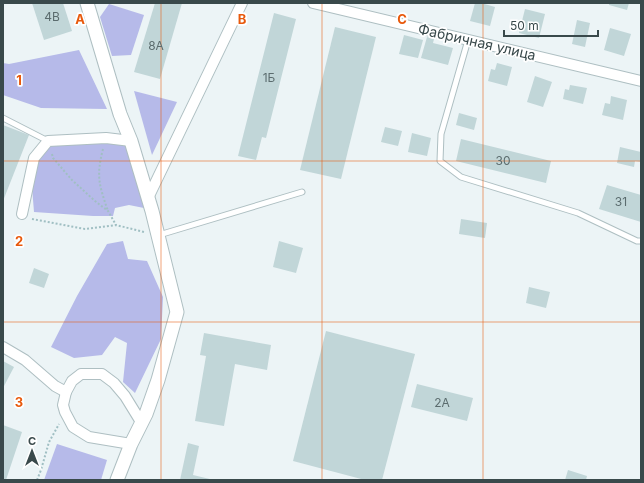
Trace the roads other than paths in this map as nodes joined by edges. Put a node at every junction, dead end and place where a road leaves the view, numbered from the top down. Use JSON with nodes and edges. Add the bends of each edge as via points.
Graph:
{"nodes":[{"id":1,"x":87,"y":3,"type":"edge"},
{"id":2,"x":242,"y":3,"type":"edge"},
{"id":3,"x":313,"y":3,"type":"edge"},
{"id":4,"x":468,"y":40,"type":"junction"},
{"id":5,"x":641,"y":81,"type":"edge"},
{"id":6,"x":3,"y":118,"type":"edge"},
{"id":7,"x":48,"y":141,"type":"junction"},
{"id":8,"x":131,"y":141,"type":"junction"},
{"id":9,"x":302,"y":192,"type":"dead end"},
{"id":10,"x":148,"y":198,"type":"junction"},
{"id":11,"x":22,"y":214,"type":"dead end"},
{"id":12,"x":158,"y":235,"type":"junction"},
{"id":13,"x":641,"y":241,"type":"edge"},
{"id":14,"x":3,"y":347,"type":"edge"},
{"id":15,"x":66,"y":392,"type":"junction"},
{"id":16,"x":141,"y":422,"type":"junction"},
{"id":17,"x":131,"y":444,"type":"junction"},
{"id":18,"x":117,"y":480,"type":"edge"}],
"edges":[{"from":1,"to":8,"type":"street","via":[[120,114]]},
{"from":2,"to":10,"type":"street"},
{"from":3,"to":4,"type":"street","name":"Фабричная улица"},
{"from":4,"to":5,"type":"street","name":"Фабричная улица"},
{"from":4,"to":13,"type":"lane","via":[[441,134],[440,161],[461,177],[578,213]]},
{"from":6,"to":7,"type":"lane"},
{"from":7,"to":8,"type":"street","via":[[106,138]]},
{"from":7,"to":11,"type":"street","via":[[34,158]]},
{"from":8,"to":10,"type":"street"},
{"from":9,"to":12,"type":"lane"},
{"from":10,"to":12,"type":"street"},
{"from":12,"to":16,"type":"street","via":[[177,312],[158,380]]},
{"from":14,"to":15,"type":"street","via":[[25,360],[55,386]]},
{"from":15,"to":16,"type":"street","via":[[72,380],[81,374],[102,374],[125,396]]},
{"from":15,"to":17,"type":"street","via":[[63,405],[73,427],[89,437]]},
{"from":16,"to":17,"type":"street"},
{"from":17,"to":18,"type":"street"}]}
